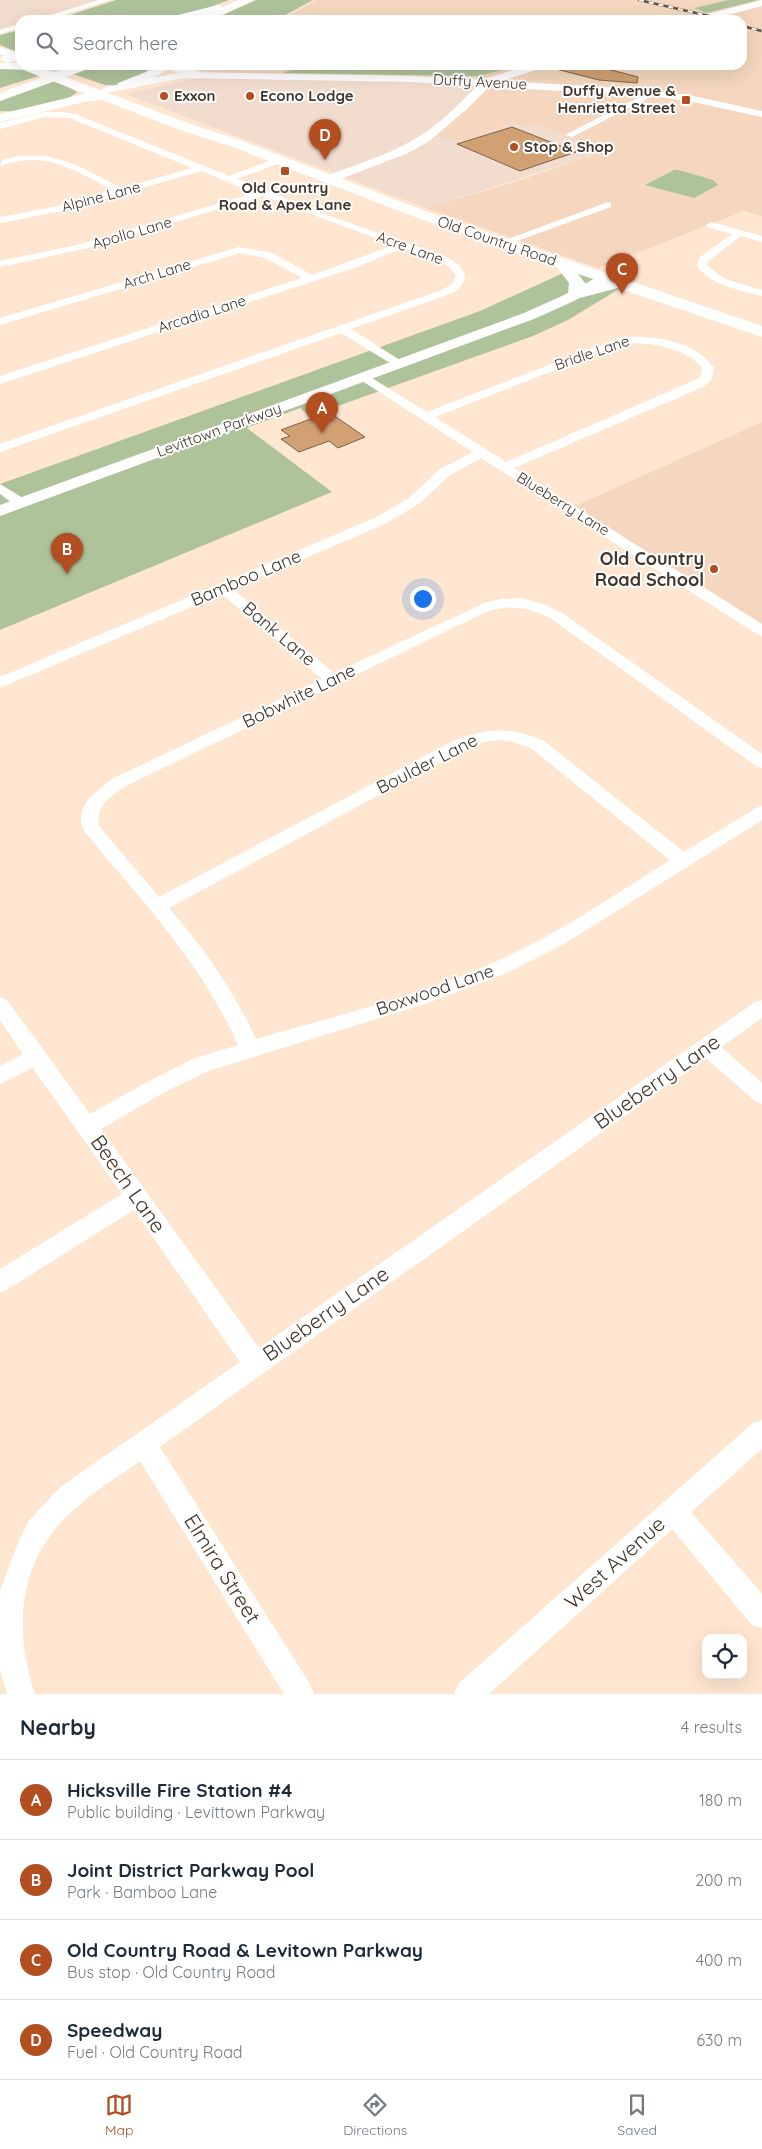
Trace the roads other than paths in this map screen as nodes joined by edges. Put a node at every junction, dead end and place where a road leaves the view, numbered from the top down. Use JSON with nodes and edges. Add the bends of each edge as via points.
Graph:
{"nodes":[{"id":1,"x":106,"y":0,"type":"edge"},
{"id":2,"x":236,"y":0,"type":"edge"},
{"id":3,"x":249,"y":0,"type":"edge"},
{"id":4,"x":762,"y":4,"type":"edge"},
{"id":5,"x":214,"y":14,"type":"edge"},
{"id":6,"x":56,"y":15,"type":"edge"},
{"id":7,"x":717,"y":15,"type":"edge"},
{"id":8,"x":15,"y":28,"type":"edge"},
{"id":9,"x":0,"y":32,"type":"edge"},
{"id":10,"x":56,"y":70,"type":"edge"},
{"id":11,"x":73,"y":70,"type":"edge"},
{"id":12,"x":158,"y":70,"type":"edge"},
{"id":13,"x":182,"y":70,"type":"edge"},
{"id":14,"x":191,"y":70,"type":"edge"},
{"id":15,"x":525,"y":70,"type":"edge"},
{"id":16,"x":74,"y":74,"type":"edge"},
{"id":17,"x":196,"y":75,"type":"junction"},
{"id":18,"x":487,"y":82,"type":"junction"},
{"id":19,"x":0,"y":92,"type":"edge"},
{"id":20,"x":113,"y":92,"type":"junction"},
{"id":21,"x":654,"y":93,"type":"junction"},
{"id":22,"x":0,"y":97,"type":"edge"},
{"id":23,"x":0,"y":113,"type":"edge"},
{"id":24,"x":762,"y":114,"type":"edge"},
{"id":25,"x":0,"y":118,"type":"edge"},
{"id":26,"x":0,"y":126,"type":"edge"},
{"id":27,"x":569,"y":135,"type":"dead end"},
{"id":28,"x":280,"y":160,"type":"junction"},
{"id":29,"x":0,"y":163,"type":"edge"},
{"id":30,"x":201,"y":168,"type":"junction"},
{"id":31,"x":228,"y":179,"type":"junction"},
{"id":32,"x":330,"y":179,"type":"junction"},
{"id":33,"x":121,"y":192,"type":"junction"},
{"id":34,"x":262,"y":193,"type":"junction"},
{"id":35,"x":608,"y":205,"type":"dead end"},
{"id":36,"x":0,"y":220,"type":"edge"},
{"id":37,"x":711,"y":225,"type":"dead end"},
{"id":38,"x":739,"y":233,"type":"junction"},
{"id":39,"x":762,"y":238,"type":"edge"},
{"id":40,"x":502,"y":243,"type":"junction"},
{"id":41,"x":403,"y":245,"type":"junction"},
{"id":42,"x":0,"y":264,"type":"edge"},
{"id":43,"x":563,"y":264,"type":"junction"},
{"id":44,"x":311,"y":279,"type":"junction"},
{"id":45,"x":610,"y":281,"type":"junction"},
{"id":46,"x":762,"y":293,"type":"edge"},
{"id":47,"x":576,"y":294,"type":"junction"},
{"id":48,"x":0,"y":322,"type":"edge"},
{"id":49,"x":341,"y":328,"type":"junction"},
{"id":50,"x":762,"y":332,"type":"edge"},
{"id":51,"x":399,"y":364,"type":"junction"},
{"id":52,"x":363,"y":377,"type":"junction"},
{"id":53,"x":0,"y":380,"type":"edge"},
{"id":54,"x":425,"y":417,"type":"junction"},
{"id":55,"x":0,"y":448,"type":"edge"},
{"id":56,"x":481,"y":453,"type":"junction"},
{"id":57,"x":505,"y":467,"type":"junction"},
{"id":58,"x":0,"y":488,"type":"edge"},
{"id":59,"x":21,"y":503,"type":"junction"},
{"id":60,"x":0,"y":510,"type":"edge"},
{"id":61,"x":224,"y":588,"type":"junction"},
{"id":62,"x":762,"y":631,"type":"edge"},
{"id":63,"x":333,"y":680,"type":"junction"},
{"id":64,"x":0,"y":683,"type":"edge"},
{"id":65,"x":762,"y":762,"type":"edge"},
{"id":66,"x":762,"y":812,"type":"edge"},
{"id":67,"x":683,"y":861,"type":"junction"},
{"id":68,"x":157,"y":906,"type":"junction"},
{"id":69,"x":0,"y":1005,"type":"edge"},
{"id":70,"x":762,"y":1008,"type":"edge"},
{"id":71,"x":707,"y":1047,"type":"junction"},
{"id":72,"x":250,"y":1049,"type":"junction"},
{"id":73,"x":37,"y":1056,"type":"junction"},
{"id":74,"x":0,"y":1076,"type":"edge"},
{"id":75,"x":762,"y":1095,"type":"edge"},
{"id":76,"x":88,"y":1126,"type":"junction"},
{"id":77,"x":136,"y":1197,"type":"junction"},
{"id":78,"x":0,"y":1281,"type":"edge"},
{"id":79,"x":256,"y":1364,"type":"junction"},
{"id":80,"x":762,"y":1432,"type":"edge"},
{"id":81,"x":143,"y":1443,"type":"junction"},
{"id":82,"x":673,"y":1511,"type":"junction"},
{"id":83,"x":762,"y":1615,"type":"edge"},
{"id":84,"x":21,"y":1694,"type":"edge"},
{"id":85,"x":300,"y":1694,"type":"edge"},
{"id":86,"x":468,"y":1694,"type":"edge"}],
"edges":[{"from":1,"to":6,"type":"street"},
{"from":2,"to":5,"type":"highway"},
{"from":3,"to":5,"type":"highway"},
{"from":4,"to":7,"type":"street"},
{"from":8,"to":9,"type":"street"},
{"from":10,"to":16,"type":"main road","name":"Old Country Road"},
{"from":11,"to":22,"type":"highway"},
{"from":12,"to":20,"type":"highway"},
{"from":13,"to":17,"type":"highway"},
{"from":14,"to":17,"type":"highway"},
{"from":15,"to":18,"type":"street"},
{"from":16,"to":19,"type":"highway"},
{"from":16,"to":20,"type":"main road","name":"Old Country Road"},
{"from":16,"to":23,"type":"highway","via":[[80,94],[72,99]]},
{"from":17,"to":18,"type":"street","name":"Duffy Avenue"},
{"from":17,"to":20,"type":"street","name":"Duffy Avenue","via":[[182,75]]},
{"from":18,"to":21,"type":"street","name":"Duffy Avenue"},
{"from":18,"to":32,"type":"street","via":[[424,139]]},
{"from":20,"to":25,"type":"highway"},
{"from":20,"to":28,"type":"main road","name":"Old Country Road"},
{"from":21,"to":24,"type":"street","name":"Duffy Avenue"},
{"from":21,"to":27,"type":"street"},
{"from":26,"to":30,"type":"street","name":"Acre Lane","via":[[45,115],[65,114]]},
{"from":28,"to":31,"type":"street"},
{"from":28,"to":32,"type":"main road","name":"Old Country Road"},
{"from":29,"to":33,"type":"street","via":[[45,157]]},
{"from":30,"to":31,"type":"street","name":"Acre Lane"},
{"from":30,"to":33,"type":"street","name":"Alpine Lane"},
{"from":31,"to":34,"type":"street","name":"Acre Lane"},
{"from":32,"to":40,"type":"main road","name":"Old Country Road"},
{"from":33,"to":36,"type":"street","name":"Alpine Lane"},
{"from":34,"to":41,"type":"street","name":"Acre Lane"},
{"from":34,"to":42,"type":"street","name":"Apollo Lane","via":[[66,252]]},
{"from":35,"to":40,"type":"street"},
{"from":37,"to":38,"type":"street"},
{"from":38,"to":39,"type":"street"},
{"from":38,"to":46,"type":"street","via":[[703,260],[702,266],[715,278]]},
{"from":40,"to":43,"type":"main road","name":"Old Country Road"},
{"from":41,"to":44,"type":"street","name":"Arcadia Lane"},
{"from":41,"to":49,"type":"street","name":"Acre Lane","via":[[456,266],[460,271],[460,282],[446,292]]},
{"from":43,"to":45,"type":"main road","name":"Old Country Road"},
{"from":43,"to":47,"type":"main road","via":[[577,283]]},
{"from":44,"to":48,"type":"street","name":"Arch Lane","via":[[271,255],[239,250]]},
{"from":44,"to":53,"type":"street","name":"Arcadia Lane"},
{"from":45,"to":47,"type":"main road"},
{"from":45,"to":50,"type":"main road","name":"Old Country Road"},
{"from":47,"to":51,"type":"street","name":"Levittown Parkway","via":[[530,316]]},
{"from":49,"to":51,"type":"street"},
{"from":49,"to":55,"type":"street","name":"Acre Lane"},
{"from":51,"to":52,"type":"street","name":"Levittown Parkway"},
{"from":52,"to":54,"type":"street","name":"Blueberry Lane"},
{"from":52,"to":59,"type":"street","name":"Levittown Parkway"},
{"from":54,"to":56,"type":"street","name":"Blueberry Lane"},
{"from":54,"to":57,"type":"street","name":"Bridle Lane","via":[[622,340],[658,341],[697,356],[708,368],[706,379],[687,390]]},
{"from":56,"to":57,"type":"street","name":"Blueberry Lane"},
{"from":56,"to":61,"type":"street","name":"Bamboo Lane","via":[[444,472],[415,500],[382,520]]},
{"from":57,"to":62,"type":"street","name":"Blueberry Lane"},
{"from":58,"to":59,"type":"street"},
{"from":59,"to":60,"type":"street","name":"Levittown Parkway"},
{"from":61,"to":63,"type":"street","name":"Bank Lane"},
{"from":61,"to":64,"type":"street","name":"Bamboo Lane"},
{"from":63,"to":65,"type":"street","name":"Bobwhite Lane","via":[[486,607],[513,602],[532,604],[557,616]]},
{"from":63,"to":68,"type":"street","name":"Bobwhite Lane","via":[[120,782],[100,796],[90,813],[92,828]]},
{"from":66,"to":67,"type":"street","name":"Boxwood Lane"},
{"from":67,"to":68,"type":"street","name":"Boulder Lane","via":[[538,745],[509,735],[487,734],[461,744]]},
{"from":67,"to":72,"type":"street","name":"Boxwood Lane","via":[[557,939],[500,968],[422,997]]},
{"from":68,"to":72,"type":"street","name":"Bobwhite Lane","via":[[194,950],[215,982],[233,1010]]},
{"from":69,"to":73,"type":"street","name":"Beech Lane"},
{"from":70,"to":71,"type":"street","name":"Blueberry Lane"},
{"from":71,"to":75,"type":"street"},
{"from":71,"to":79,"type":"street","name":"Blueberry Lane"},
{"from":72,"to":76,"type":"street","name":"Boxwood Lane","via":[[202,1064]]},
{"from":73,"to":74,"type":"street"},
{"from":73,"to":76,"type":"street","name":"Beech Lane"},
{"from":76,"to":77,"type":"street","name":"Beech Lane"},
{"from":77,"to":78,"type":"street"},
{"from":77,"to":79,"type":"street","name":"Beech Lane"},
{"from":79,"to":81,"type":"street","name":"Blueberry Lane"},
{"from":80,"to":82,"type":"street","name":"West Avenue"},
{"from":81,"to":84,"type":"street","name":"Blueberry Lane","via":[[68,1497],[36,1532],[14,1581],[8,1610],[9,1654]]},
{"from":81,"to":85,"type":"street","name":"Elmira Street"},
{"from":82,"to":83,"type":"street"},
{"from":82,"to":86,"type":"street","name":"West Avenue"}]}
